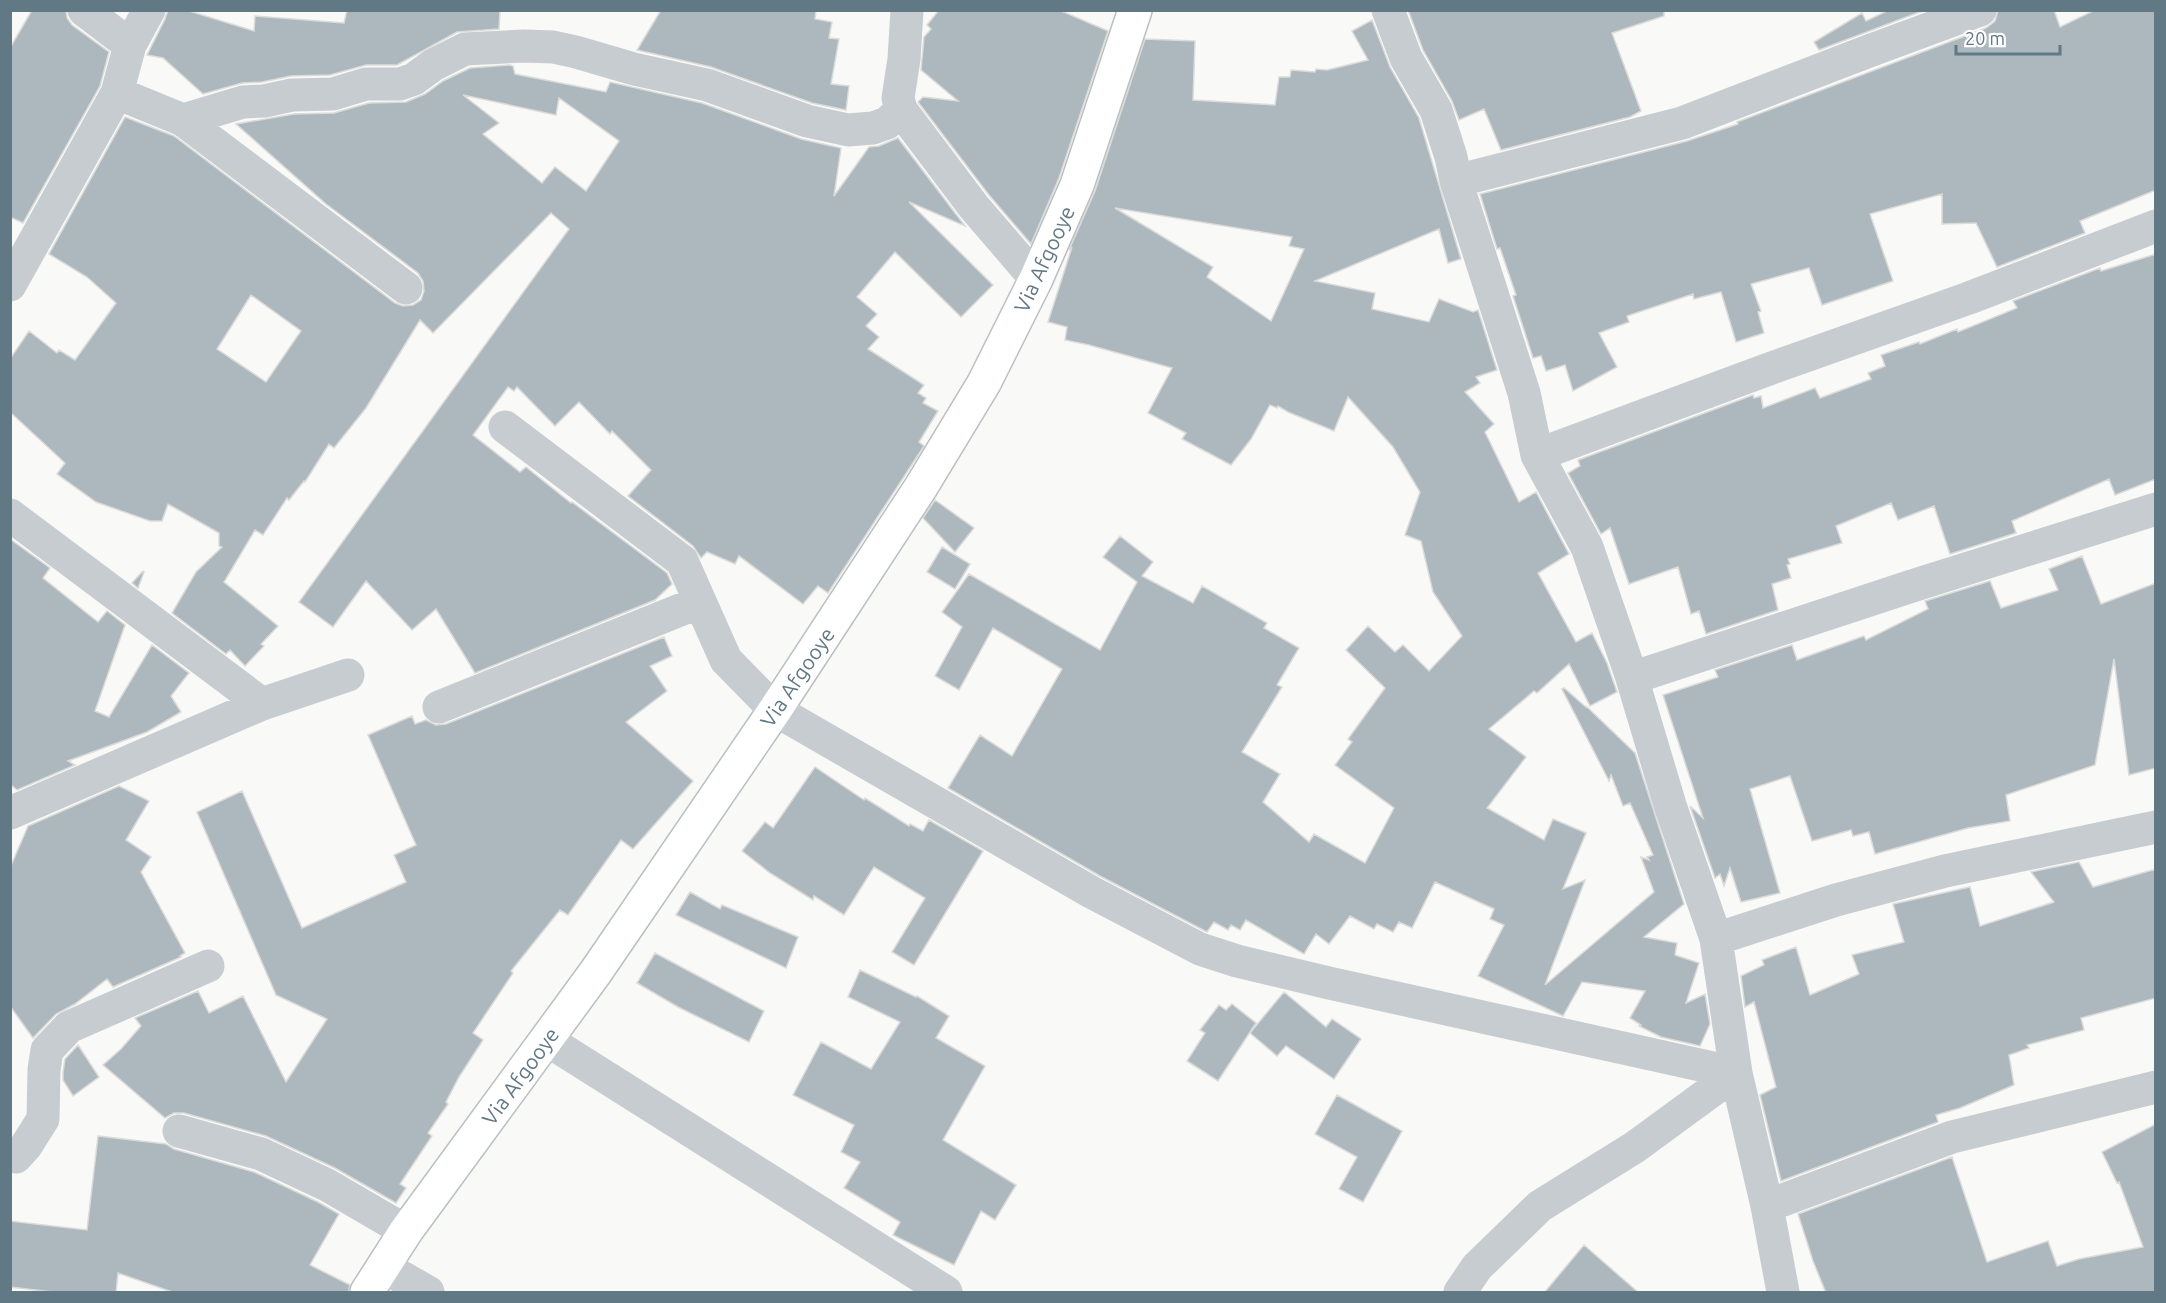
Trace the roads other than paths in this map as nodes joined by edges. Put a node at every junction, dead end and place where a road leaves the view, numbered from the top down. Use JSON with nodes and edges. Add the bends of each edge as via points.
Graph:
{"nodes":[{"id":1,"x":84,"y":10,"type":"edge"},
{"id":2,"x":149,"y":10,"type":"edge"},
{"id":3,"x":907,"y":10,"type":"edge"},
{"id":4,"x":1135,"y":10,"type":"edge"},
{"id":5,"x":1388,"y":10,"type":"edge"},
{"id":6,"x":1980,"y":10,"type":"edge"},
{"id":7,"x":130,"y":45,"type":"junction"},
{"id":8,"x":117,"y":93,"type":"junction"},
{"id":9,"x":901,"y":110,"type":"junction"},
{"id":10,"x":183,"y":120,"type":"junction"},
{"id":11,"x":1456,"y":181,"type":"junction"},
{"id":12,"x":2156,"y":226,"type":"edge"},
{"id":13,"x":1036,"y":279,"type":"junction"},
{"id":14,"x":12,"y":281,"type":"edge"},
{"id":15,"x":406,"y":288,"type":"dead end"},
{"id":16,"x":505,"y":427,"type":"dead end"},
{"id":17,"x":1537,"y":455,"type":"junction"},
{"id":18,"x":2156,"y":509,"type":"edge"},
{"id":19,"x":10,"y":515,"type":"edge"},
{"id":20,"x":700,"y":602,"type":"junction"},
{"id":21,"x":348,"y":675,"type":"dead end"},
{"id":22,"x":1632,"y":678,"type":"junction"},
{"id":23,"x":262,"y":704,"type":"junction"},
{"id":24,"x":440,"y":707,"type":"dead end"},
{"id":25,"x":776,"y":710,"type":"junction"},
{"id":26,"x":10,"y":813,"type":"edge"},
{"id":27,"x":2156,"y":827,"type":"edge"},
{"id":28,"x":1716,"y":939,"type":"junction"},
{"id":29,"x":208,"y":966,"type":"dead end"},
{"id":30,"x":547,"y":1040,"type":"junction"},
{"id":31,"x":1736,"y":1073,"type":"junction"},
{"id":32,"x":2156,"y":1087,"type":"edge"},
{"id":33,"x":179,"y":1131,"type":"dead end"},
{"id":34,"x":12,"y":1159,"type":"edge"},
{"id":35,"x":1767,"y":1206,"type":"junction"},
{"id":36,"x":406,"y":1231,"type":"junction"},
{"id":37,"x":376,"y":1280,"type":"edge"},
{"id":38,"x":428,"y":1293,"type":"edge"},
{"id":39,"x":946,"y":1293,"type":"edge"},
{"id":40,"x":1460,"y":1293,"type":"edge"},
{"id":41,"x":1783,"y":1293,"type":"edge"}],
"edges":[{"from":1,"to":7,"type":"street"},
{"from":2,"to":7,"type":"street"},
{"from":3,"to":9,"type":"street","via":[[898,98]]},
{"from":4,"to":13,"type":"main road","name":"Via Afgooye","via":[[1077,185]]},
{"from":5,"to":11,"type":"street","via":[[1406,58],[1436,110]]},
{"from":6,"to":11,"type":"street","via":[[1682,123]]},
{"from":7,"to":8,"type":"street"},
{"from":8,"to":10,"type":"street"},
{"from":8,"to":14,"type":"street"},
{"from":9,"to":10,"type":"street","via":[[887,123],[848,130],[807,122],[706,85],[576,52],[524,46],[465,49],[400,84],[366,84],[333,94],[243,102]]},
{"from":9,"to":13,"type":"street","via":[[974,207]]},
{"from":10,"to":15,"type":"street"},
{"from":11,"to":17,"type":"street","via":[[1524,393]]},
{"from":12,"to":17,"type":"street"},
{"from":13,"to":25,"type":"main road","name":"Via Afgooye","via":[[973,402]]},
{"from":16,"to":20,"type":"street","via":[[682,561]]},
{"from":17,"to":22,"type":"street","via":[[1587,548]]},
{"from":18,"to":22,"type":"street"},
{"from":19,"to":23,"type":"street"},
{"from":20,"to":24,"type":"street"},
{"from":20,"to":25,"type":"street","via":[[726,660]]},
{"from":21,"to":23,"type":"street"},
{"from":22,"to":28,"type":"street"},
{"from":23,"to":26,"type":"street"},
{"from":25,"to":30,"type":"main road","name":"Via Afgooye"},
{"from":25,"to":31,"type":"street","via":[[1091,892],[1200,949],[1329,983]]},
{"from":27,"to":28,"type":"street","via":[[1945,871],[1836,900]]},
{"from":28,"to":31,"type":"street"},
{"from":29,"to":34,"type":"street","via":[[69,1027],[47,1050],[44,1119]]},
{"from":30,"to":36,"type":"main road","name":"Via Afgooye"},
{"from":30,"to":39,"type":"street"},
{"from":31,"to":35,"type":"street"},
{"from":31,"to":40,"type":"street","via":[[1635,1147],[1540,1206],[1477,1267]]},
{"from":32,"to":35,"type":"street","via":[[1952,1137]]},
{"from":33,"to":36,"type":"street","via":[[261,1154],[327,1185]]},
{"from":35,"to":41,"type":"street"},
{"from":36,"to":37,"type":"main road","name":"Via Afgooye"},
{"from":37,"to":38,"type":"street"}]}
